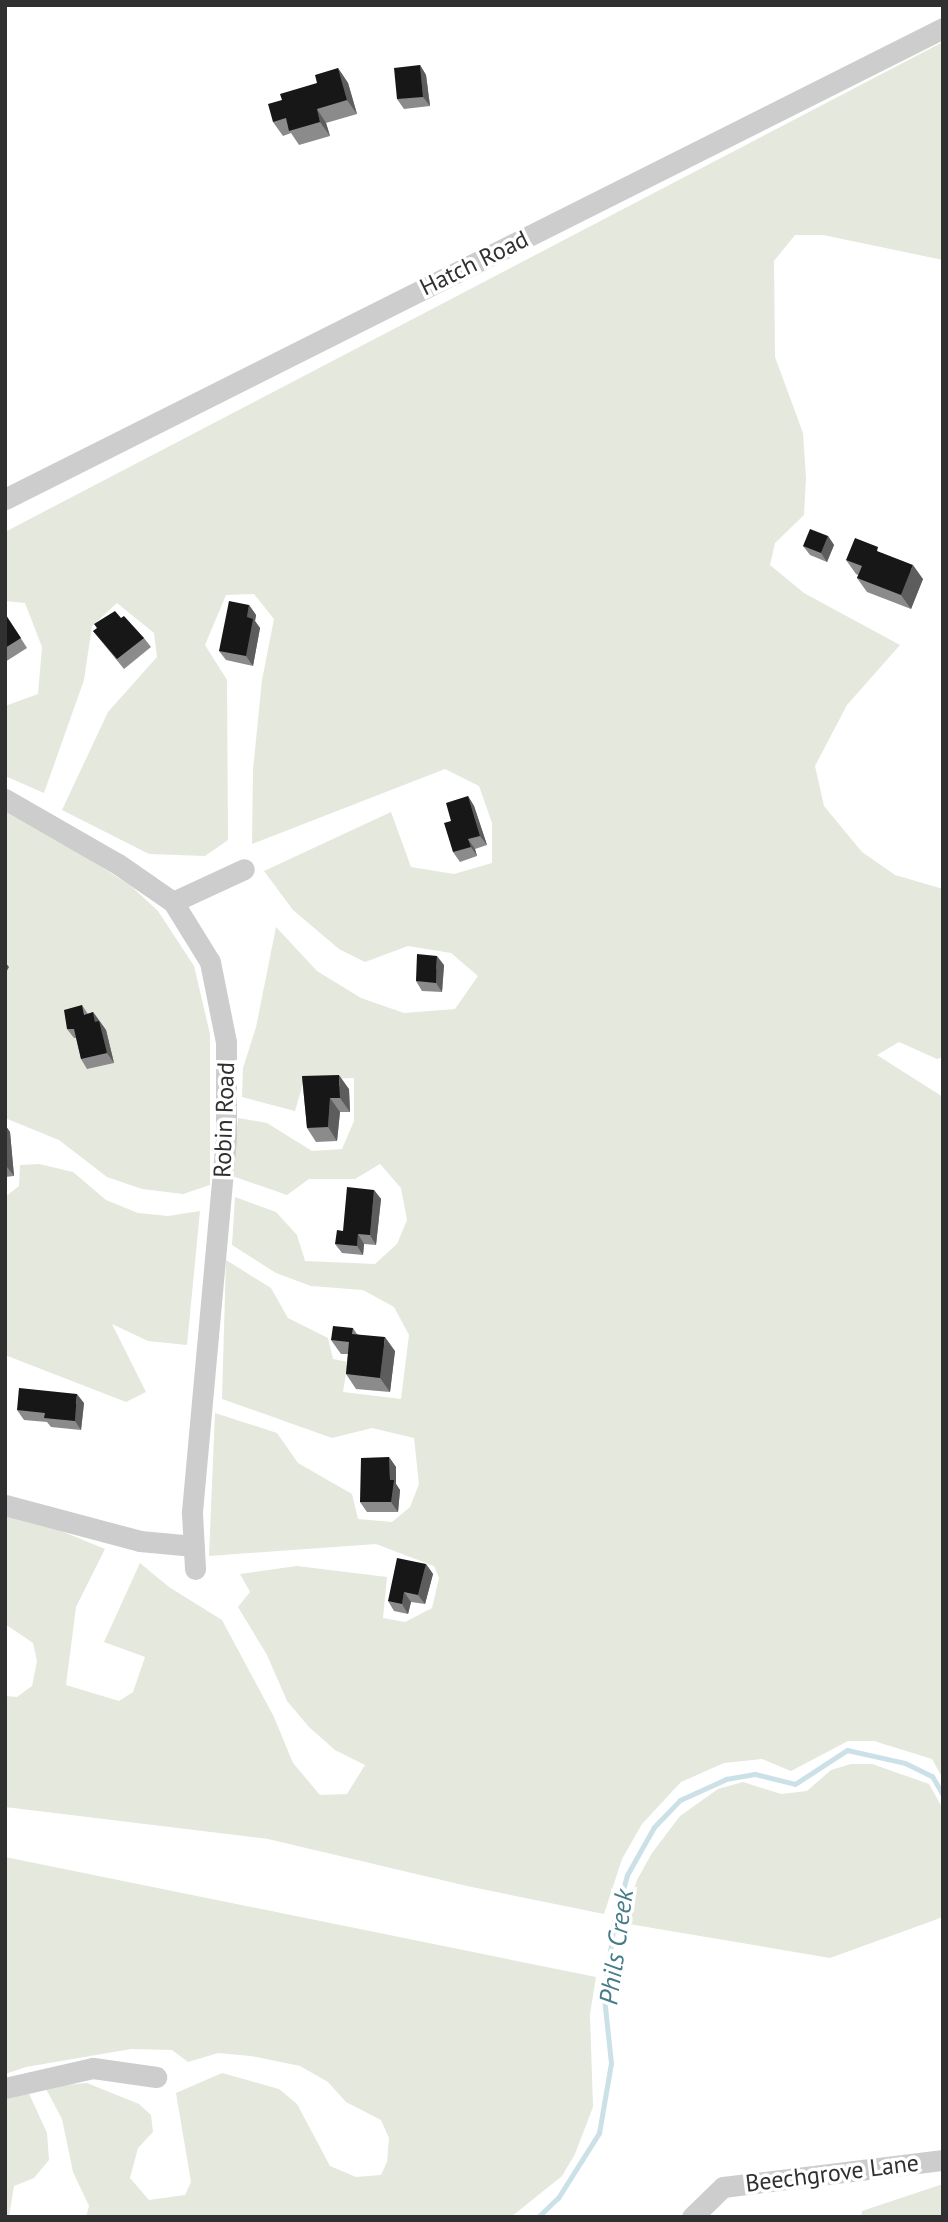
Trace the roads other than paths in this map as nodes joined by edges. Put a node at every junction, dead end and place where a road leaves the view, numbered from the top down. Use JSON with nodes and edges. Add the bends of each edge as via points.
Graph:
{"nodes":[{"id":1,"x":943,"y":28,"type":"edge"},
{"id":2,"x":5,"y":499,"type":"edge"},
{"id":3,"x":5,"y":799,"type":"edge"},
{"id":4,"x":244,"y":869,"type":"dead end"},
{"id":5,"x":173,"y":902,"type":"junction"},
{"id":6,"x":5,"y":1505,"type":"edge"},
{"id":7,"x":194,"y":1546,"type":"junction"},
{"id":8,"x":195,"y":1569,"type":"dead end"},
{"id":9,"x":156,"y":2077,"type":"dead end"},
{"id":10,"x":5,"y":2088,"type":"edge"},
{"id":11,"x":943,"y":2160,"type":"edge"},
{"id":12,"x":692,"y":2217,"type":"edge"}],
"edges":[{"from":1,"to":2,"type":"street","name":"Hatch Road"},
{"from":3,"to":5,"type":"street","name":"Robin Road","via":[[118,864]]},
{"from":4,"to":5,"type":"street"},
{"from":5,"to":7,"type":"street","name":"Robin Road","via":[[210,962],[226,1042],[226,1138],[192,1513]]},
{"from":6,"to":7,"type":"street","via":[[140,1541]]},
{"from":7,"to":8,"type":"street","name":"Robin Road"},
{"from":9,"to":10,"type":"street","via":[[93,2068]]},
{"from":11,"to":12,"type":"street","name":"Beechgrove Lane","via":[[723,2187]]}]}
